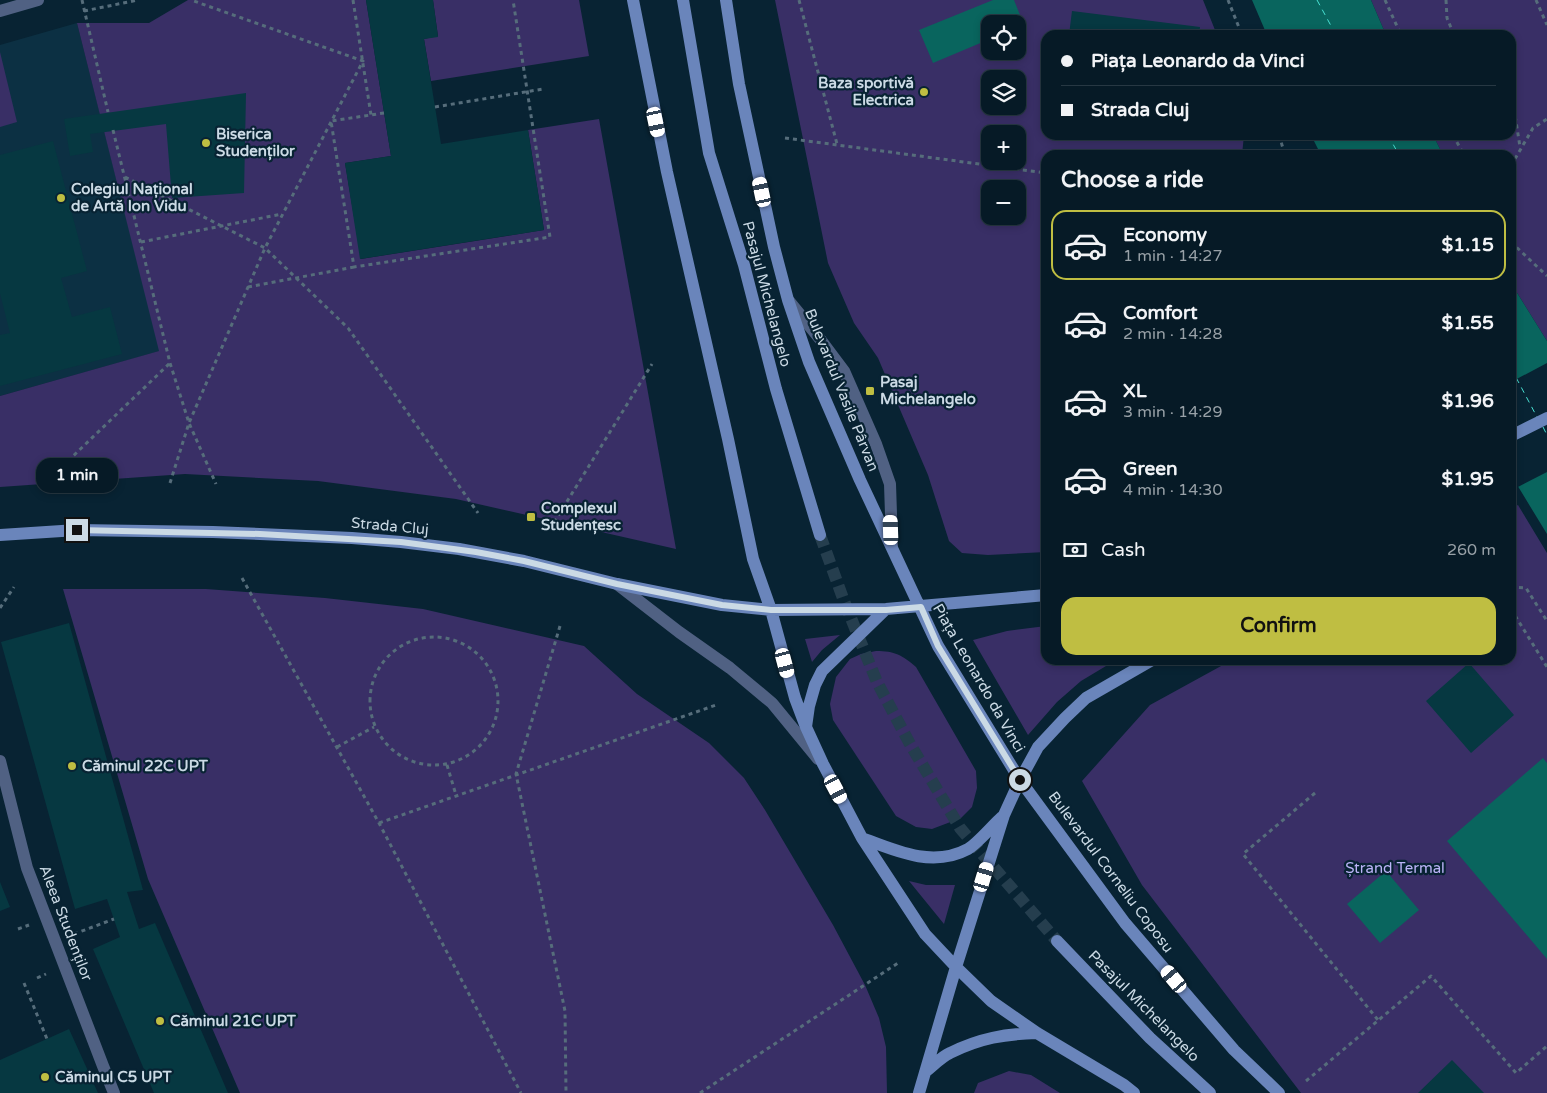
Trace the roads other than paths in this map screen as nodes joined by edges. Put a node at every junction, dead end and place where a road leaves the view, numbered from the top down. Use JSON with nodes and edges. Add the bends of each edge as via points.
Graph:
{"nodes":[{"id":1,"x":38,"y":0,"type":"edge"},
{"id":2,"x":633,"y":0,"type":"edge"},
{"id":3,"x":684,"y":0,"type":"edge"},
{"id":4,"x":726,"y":0,"type":"edge"},
{"id":5,"x":0,"y":11,"type":"edge"},
{"id":6,"x":788,"y":300,"type":"junction"},
{"id":7,"x":1547,"y":418,"type":"edge"},
{"id":8,"x":1516,"y":434,"type":"edge"},
{"id":9,"x":0,"y":535,"type":"edge"},
{"id":10,"x":820,"y":536,"type":"tunnel mouth"},
{"id":11,"x":892,"y":545,"type":"junction"},
{"id":12,"x":617,"y":584,"type":"junction"},
{"id":13,"x":1041,"y":595,"type":"edge"},
{"id":14,"x":921,"y":607,"type":"junction"},
{"id":15,"x":771,"y":610,"type":"junction"},
{"id":16,"x":886,"y":610,"type":"junction"},
{"id":17,"x":1143,"y":665,"type":"edge"},
{"id":18,"x":806,"y":727,"type":"junction"},
{"id":19,"x":0,"y":761,"type":"edge"},
{"id":20,"x":823,"y":764,"type":"junction"},
{"id":21,"x":1020,"y":780,"type":"junction"},
{"id":22,"x":1004,"y":815,"type":"junction"},
{"id":23,"x":862,"y":838,"type":"junction"},
{"id":24,"x":1057,"y":941,"type":"tunnel mouth"},
{"id":25,"x":956,"y":967,"type":"junction"},
{"id":26,"x":1037,"y":1034,"type":"junction"},
{"id":27,"x":925,"y":1072,"type":"junction"},
{"id":28,"x":114,"y":1093,"type":"edge"},
{"id":29,"x":919,"y":1093,"type":"edge"},
{"id":30,"x":1134,"y":1093,"type":"edge"},
{"id":31,"x":1210,"y":1093,"type":"edge"},
{"id":32,"x":1279,"y":1093,"type":"edge"}],
"edges":[{"from":1,"to":5,"type":"street"},
{"from":2,"to":15,"type":"main road","via":[[667,172],[752,556]]},
{"from":3,"to":10,"type":"main road","name":"Pasajul Michelangelo","via":[[709,153]]},
{"from":4,"to":6,"type":"main road","name":"Bulevardul Vasile Pârvan","via":[[739,84]]},
{"from":6,"to":11,"type":"main road","name":"Bulevardul Vasile Pârvan","via":[[809,362]]},
{"from":6,"to":11,"type":"street","via":[[844,371],[876,444],[890,484]]},
{"from":7,"to":8,"type":"main road"},
{"from":9,"to":12,"type":"main road","name":"Strada Cluj","via":[[77,530],[352,538],[459,549]]},
{"from":11,"to":14,"type":"main road","name":"Bulevardul Vasile Pârvan"},
{"from":12,"to":15,"type":"main road","name":"Strada Cluj","via":[[722,605]]},
{"from":12,"to":20,"type":"street","via":[[772,703]]},
{"from":13,"to":14,"type":"main road"},
{"from":14,"to":16,"type":"main road","name":"Piața Leonardo da Vinci"},
{"from":14,"to":21,"type":"main road","name":"Piața Leonardo da Vinci","via":[[938,646]]},
{"from":15,"to":16,"type":"main road","name":"Piața Leonardo da Vinci"},
{"from":15,"to":18,"type":"main road"},
{"from":16,"to":18,"type":"main road","via":[[822,670],[809,706]]},
{"from":17,"to":21,"type":"main road","via":[[1086,698],[1038,748]]},
{"from":18,"to":20,"type":"main road"},
{"from":19,"to":28,"type":"street","name":"Aleea Studenților","via":[[27,868]]},
{"from":20,"to":23,"type":"main road"},
{"from":21,"to":22,"type":"main road"},
{"from":21,"to":32,"type":"main road","name":"Bulevardul Corneliu Coposu","via":[[1126,923],[1234,1050]]},
{"from":22,"to":23,"type":"main road","via":[[968,849],[936,857],[918,858]]},
{"from":22,"to":25,"type":"main road"},
{"from":23,"to":25,"type":"main road","via":[[925,934]]},
{"from":24,"to":31,"type":"main road","name":"Pasajul Michelangelo","via":[[1150,1038]]},
{"from":25,"to":26,"type":"main road","via":[[991,1001]]},
{"from":25,"to":27,"type":"main road"},
{"from":26,"to":27,"type":"main road","via":[[1005,1034],[976,1042],[949,1053]]},
{"from":26,"to":30,"type":"main road"},
{"from":27,"to":29,"type":"main road"}]}
